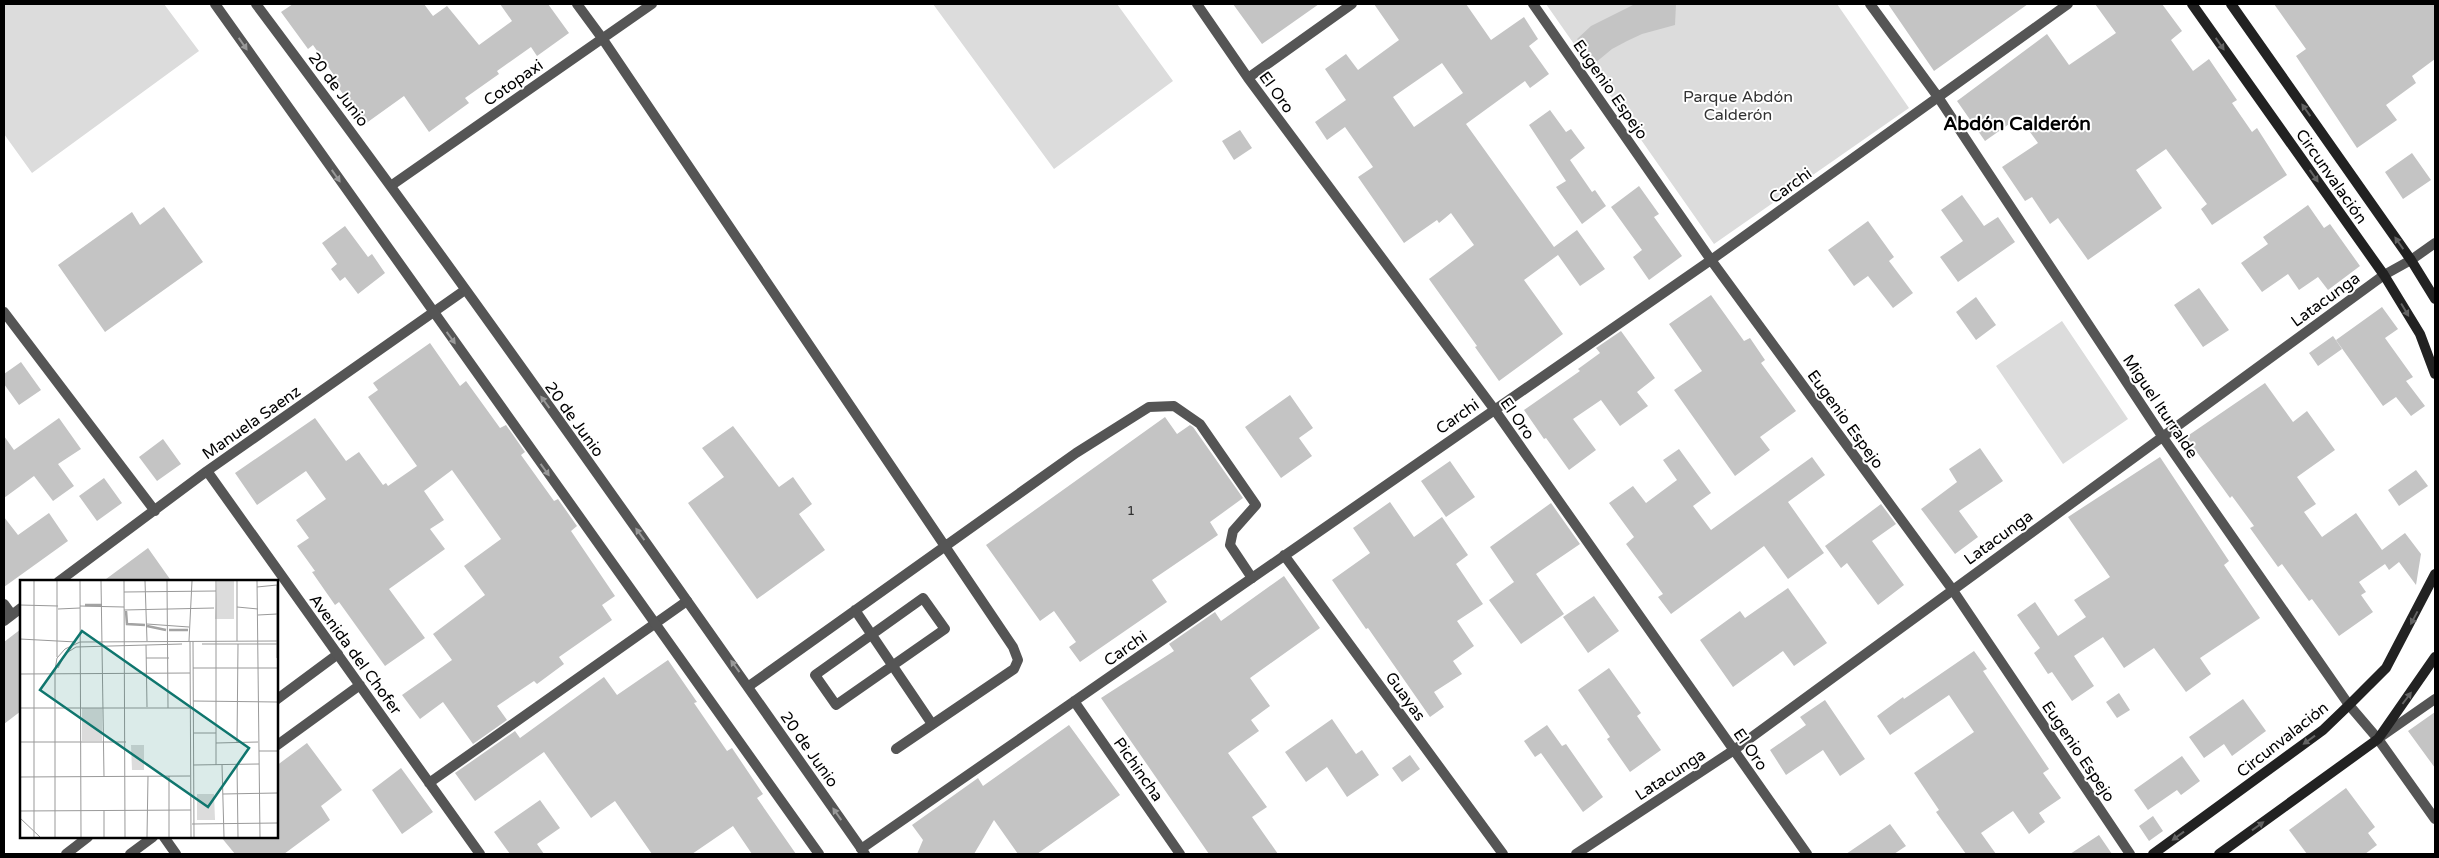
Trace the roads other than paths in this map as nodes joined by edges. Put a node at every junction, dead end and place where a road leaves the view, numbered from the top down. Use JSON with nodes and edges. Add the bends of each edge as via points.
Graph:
{"nodes":[{"id":1,"x":215,"y":4,"type":"edge"},
{"id":2,"x":256,"y":4,"type":"edge"},
{"id":3,"x":577,"y":4,"type":"edge"},
{"id":4,"x":652,"y":4,"type":"edge"},
{"id":5,"x":1198,"y":4,"type":"edge"},
{"id":6,"x":1352,"y":4,"type":"edge"},
{"id":7,"x":1533,"y":4,"type":"edge"},
{"id":8,"x":1870,"y":4,"type":"edge"},
{"id":9,"x":2068,"y":4,"type":"edge"},
{"id":10,"x":2192,"y":4,"type":"edge"},
{"id":11,"x":2231,"y":4,"type":"edge"},
{"id":12,"x":602,"y":38,"type":"junction"},
{"id":13,"x":1248,"y":78,"type":"junction"},
{"id":14,"x":1938,"y":97,"type":"junction"},
{"id":15,"x":392,"y":185,"type":"junction"},
{"id":16,"x":2435,"y":243,"type":"edge"},
{"id":17,"x":1711,"y":260,"type":"junction"},
{"id":18,"x":2412,"y":260,"type":"junction"},
{"id":19,"x":2384,"y":275,"type":"junction"},
{"id":20,"x":465,"y":290,"type":"junction"},
{"id":21,"x":2435,"y":299,"type":"edge"},
{"id":22,"x":4,"y":312,"type":"edge"},
{"id":23,"x":433,"y":313,"type":"junction"},
{"id":24,"x":2435,"y":374,"type":"edge"},
{"id":25,"x":1494,"y":409,"type":"junction"},
{"id":26,"x":2162,"y":436,"type":"junction"},
{"id":27,"x":207,"y":471,"type":"junction"},
{"id":28,"x":155,"y":511,"type":"junction"},
{"id":29,"x":946,"y":545,"type":"junction"},
{"id":30,"x":1284,"y":555,"type":"junction"},
{"id":31,"x":2435,"y":574,"type":"edge"},
{"id":32,"x":1252,"y":578,"type":"junction"},
{"id":33,"x":61,"y":580,"type":"edge"},
{"id":34,"x":1952,"y":590,"type":"junction"},
{"id":35,"x":687,"y":601,"type":"junction"},
{"id":36,"x":4,"y":604,"type":"edge"},
{"id":37,"x":20,"y":609,"type":"edge"},
{"id":38,"x":855,"y":610,"type":"junction"},
{"id":39,"x":8,"y":618,"type":"edge"},
{"id":40,"x":656,"y":624,"type":"junction"},
{"id":41,"x":872,"y":634,"type":"junction"},
{"id":42,"x":338,"y":654,"type":"junction"},
{"id":43,"x":2435,"y":657,"type":"edge"},
{"id":44,"x":893,"y":665,"type":"junction"},
{"id":45,"x":360,"y":685,"type":"junction"},
{"id":46,"x":749,"y":686,"type":"junction"},
{"id":47,"x":278,"y":690,"type":"edge"},
{"id":48,"x":290,"y":691,"type":"junction"},
{"id":49,"x":278,"y":699,"type":"edge"},
{"id":50,"x":2435,"y":699,"type":"edge"},
{"id":51,"x":1074,"y":701,"type":"junction"},
{"id":52,"x":2349,"y":705,"type":"junction"},
{"id":53,"x":932,"y":724,"type":"junction"},
{"id":54,"x":2378,"y":739,"type":"junction"},
{"id":55,"x":278,"y":745,"type":"edge"},
{"id":56,"x":896,"y":749,"type":"dead end"},
{"id":57,"x":1734,"y":750,"type":"junction"},
{"id":58,"x":429,"y":783,"type":"junction"},
{"id":59,"x":2435,"y":819,"type":"edge"},
{"id":60,"x":87,"y":838,"type":"edge"},
{"id":61,"x":153,"y":838,"type":"edge"},
{"id":62,"x":165,"y":838,"type":"edge"},
{"id":63,"x":863,"y":852,"type":"edge"},
{"id":64,"x":66,"y":854,"type":"edge"},
{"id":65,"x":130,"y":854,"type":"edge"},
{"id":66,"x":176,"y":854,"type":"edge"},
{"id":67,"x":480,"y":854,"type":"edge"},
{"id":68,"x":819,"y":854,"type":"edge"},
{"id":69,"x":1180,"y":854,"type":"edge"},
{"id":70,"x":1504,"y":854,"type":"edge"},
{"id":71,"x":1576,"y":854,"type":"edge"},
{"id":72,"x":1806,"y":854,"type":"edge"},
{"id":73,"x":2130,"y":854,"type":"edge"},
{"id":74,"x":2153,"y":854,"type":"edge"},
{"id":75,"x":2219,"y":854,"type":"edge"}],
"edges":[{"from":1,"to":23,"type":"street","one_way":true},
{"from":2,"to":15,"type":"street","name":"20 de Junio"},
{"from":3,"to":12,"type":"street"},
{"from":4,"to":12,"type":"street","name":"Cotopaxi"},
{"from":5,"to":13,"type":"street","name":"El Oro"},
{"from":6,"to":13,"type":"street"},
{"from":7,"to":17,"type":"street","name":"Eugenio Espejo"},
{"from":8,"to":14,"type":"street","name":"Miguel Iturralde"},
{"from":9,"to":14,"type":"street","name":"Carchi"},
{"from":10,"to":19,"type":"main road","name":"Circunvalación","one_way":true},
{"from":18,"to":11,"type":"main road","name":"Circunvalación","one_way":true},
{"from":12,"to":15,"type":"street","name":"Cotopaxi"},
{"from":12,"to":29,"type":"street"},
{"from":13,"to":25,"type":"street","name":"El Oro"},
{"from":14,"to":17,"type":"street","name":"Carchi"},
{"from":14,"to":26,"type":"street","name":"Miguel Iturralde"},
{"from":15,"to":20,"type":"street","name":"20 de Junio"},
{"from":16,"to":18,"type":"street","name":"Latacunga"},
{"from":17,"to":25,"type":"street","name":"Carchi"},
{"from":17,"to":34,"type":"street","name":"Eugenio Espejo"},
{"from":18,"to":19,"type":"street","name":"Latacunga"},
{"from":18,"to":21,"type":"main road","name":"Circunvalación"},
{"from":19,"to":24,"type":"main road","name":"Circunvalación","one_way":true,"via":[[2420,334]]},
{"from":19,"to":26,"type":"street","name":"Latacunga"},
{"from":20,"to":23,"type":"street","name":"Manuela Saenz"},
{"from":35,"to":20,"type":"street","name":"20 de Junio","one_way":true},
{"from":22,"to":28,"type":"street"},
{"from":23,"to":27,"type":"street","name":"Manuela Saenz"},
{"from":23,"to":40,"type":"street","one_way":true},
{"from":25,"to":30,"type":"street","name":"Carchi"},
{"from":25,"to":57,"type":"street","name":"El Oro"},
{"from":26,"to":34,"type":"street","name":"Latacunga"},
{"from":26,"to":52,"type":"street","name":"Miguel Iturralde"},
{"from":27,"to":28,"type":"street","name":"Manuela Saenz"},
{"from":27,"to":42,"type":"street","name":"Avenida del Chofer"},
{"from":28,"to":33,"type":"street","name":"Manuela Saenz"},
{"from":29,"to":32,"type":"street","via":[[1076,453],[1149,407],[1174,406],[1200,424],[1256,505],[1233,532],[1230,545]]},
{"from":29,"to":38,"type":"street"},
{"from":29,"to":53,"type":"street","via":[[1013,647],[1018,660],[1014,669]]},
{"from":30,"to":32,"type":"street","name":"Carchi"},
{"from":30,"to":70,"type":"street","name":"Guayas"},
{"from":31,"to":52,"type":"main road","name":"Circunvalación","one_way":true,"via":[[2386,668]]},
{"from":32,"to":51,"type":"street","name":"Carchi"},
{"from":34,"to":57,"type":"street","name":"Latacunga"},
{"from":34,"to":73,"type":"street","name":"Eugenio Espejo"},
{"from":35,"to":40,"type":"street"},
{"from":46,"to":35,"type":"street","name":"20 de Junio","one_way":true},
{"from":36,"to":39,"type":"street"},
{"from":37,"to":39,"type":"street"},
{"from":38,"to":41,"type":"street"},
{"from":38,"to":46,"type":"street"},
{"from":40,"to":58,"type":"street"},
{"from":40,"to":68,"type":"street"},
{"from":41,"to":44,"type":"street"},
{"from":41,"to":44,"type":"street","via":[[923,598],[945,629]]},
{"from":41,"to":44,"type":"street","via":[[815,675],[836,705]]},
{"from":42,"to":45,"type":"street","name":"Avenida del Chofer"},
{"from":42,"to":48,"type":"street"},
{"from":54,"to":43,"type":"main road","one_way":true},
{"from":44,"to":53,"type":"street"},
{"from":45,"to":55,"type":"street"},
{"from":45,"to":58,"type":"street","name":"Avenida del Chofer"},
{"from":63,"to":46,"type":"street","name":"20 de Junio","one_way":true},
{"from":47,"to":48,"type":"street"},
{"from":48,"to":49,"type":"street"},
{"from":50,"to":54,"type":"street"},
{"from":51,"to":63,"type":"street","name":"Carchi"},
{"from":51,"to":69,"type":"street","name":"Pichincha"},
{"from":52,"to":54,"type":"street","name":"Miguel Iturralde"},
{"from":52,"to":74,"type":"main road","name":"Circunvalación","one_way":true,"via":[[2323,730]]},
{"from":53,"to":56,"type":"street"},
{"from":54,"to":59,"type":"street","name":"Miguel Iturralde"},
{"from":75,"to":54,"type":"main road","one_way":true},
{"from":57,"to":71,"type":"street","name":"Latacunga"},
{"from":57,"to":72,"type":"street","name":"El Oro"},
{"from":58,"to":67,"type":"street","name":"Avenida del Chofer"},
{"from":60,"to":64,"type":"street"},
{"from":61,"to":65,"type":"street"},
{"from":62,"to":66,"type":"street"}]}
